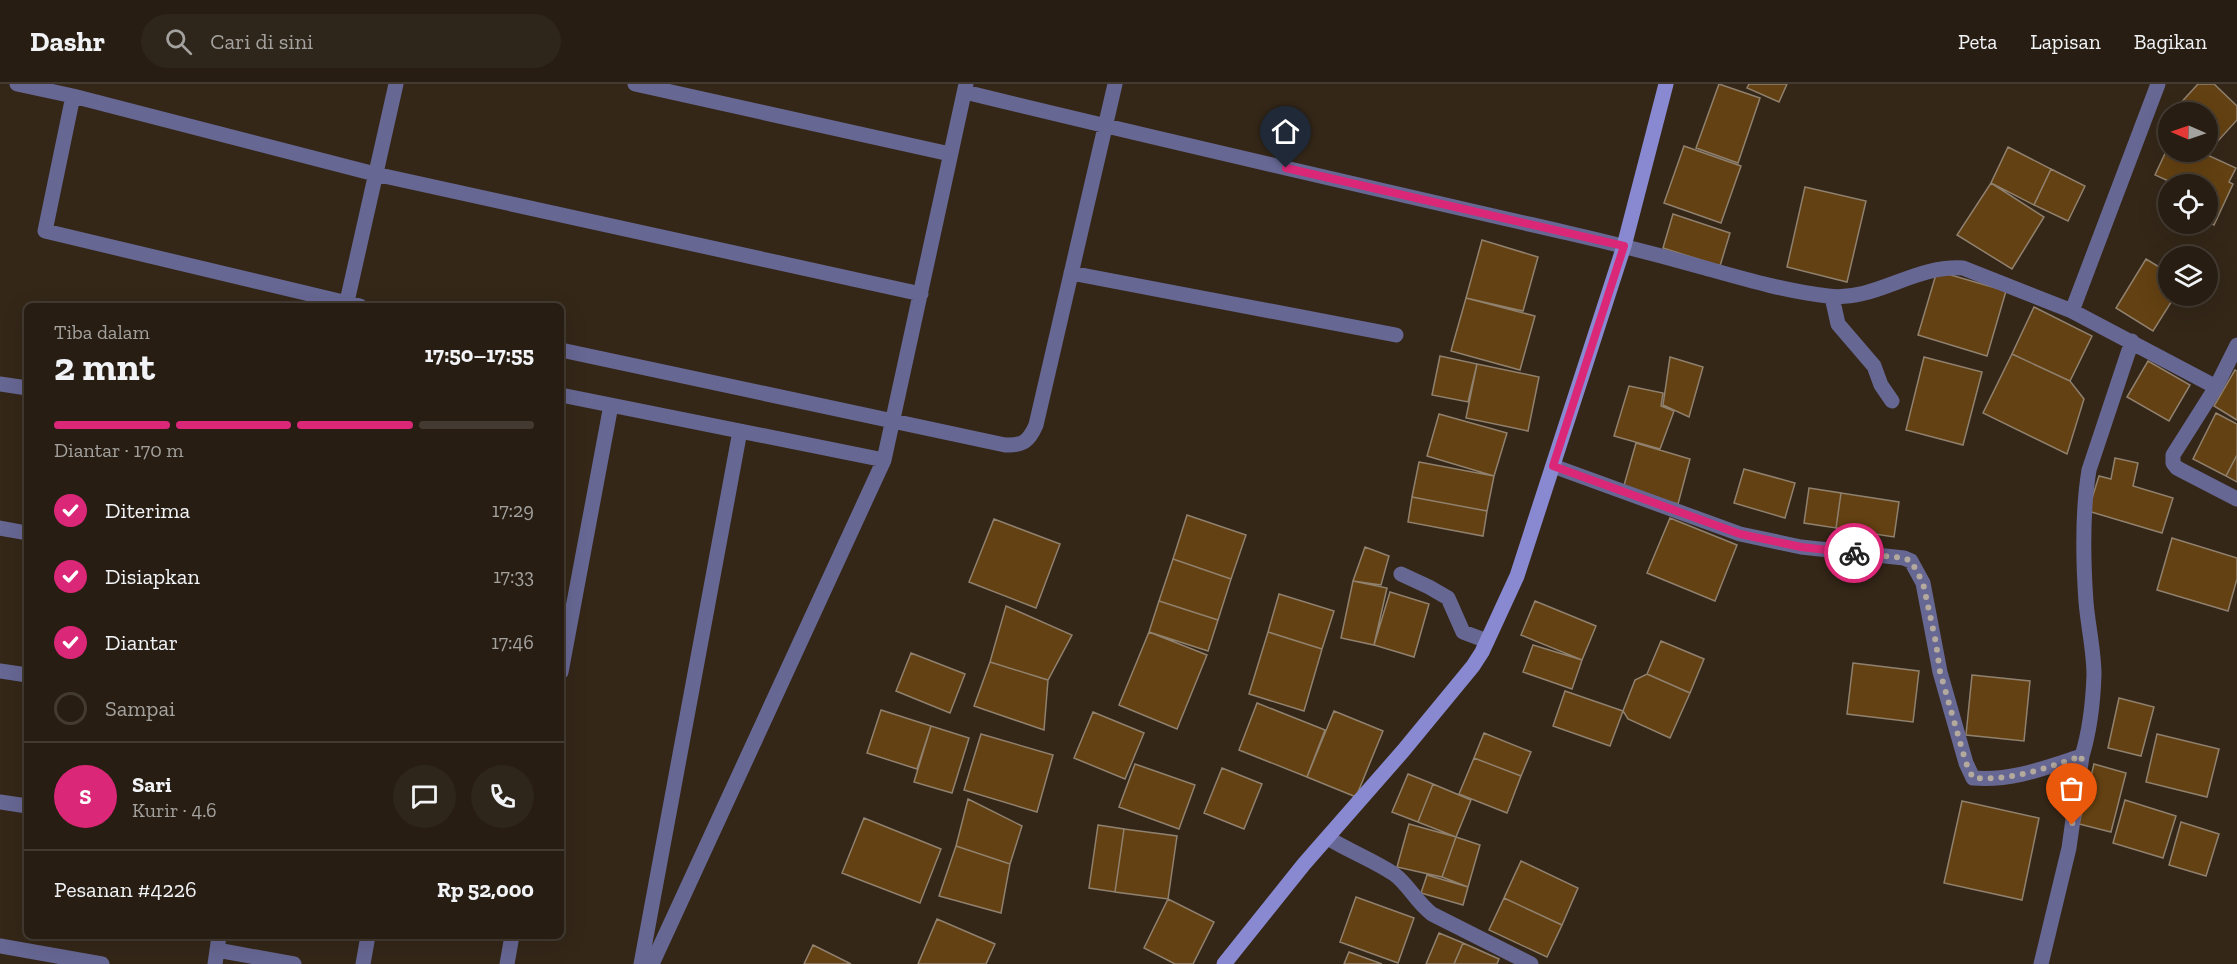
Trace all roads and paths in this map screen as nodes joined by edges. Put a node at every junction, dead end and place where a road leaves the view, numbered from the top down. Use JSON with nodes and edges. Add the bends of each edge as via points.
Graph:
{"nodes":[{"id":1,"x":17,"y":84,"type":"edge"},
{"id":2,"x":396,"y":84,"type":"edge"},
{"id":3,"x":635,"y":84,"type":"edge"},
{"id":4,"x":1115,"y":84,"type":"edge"},
{"id":5,"x":1666,"y":84,"type":"edge"},
{"id":6,"x":2158,"y":84,"type":"edge"},
{"id":7,"x":966,"y":88,"type":"edge"},
{"id":8,"x":73,"y":96,"type":"junction"},
{"id":9,"x":1106,"y":126,"type":"junction"},
{"id":10,"x":950,"y":154,"type":"junction"},
{"id":11,"x":375,"y":174,"type":"junction"},
{"id":12,"x":1624,"y":246,"type":"junction"},
{"id":13,"x":1071,"y":273,"type":"junction"},
{"id":14,"x":921,"y":294,"type":"junction"},
{"id":15,"x":1832,"y":297,"type":"junction"},
{"id":16,"x":343,"y":303,"type":"edge"},
{"id":17,"x":351,"y":303,"type":"edge"},
{"id":18,"x":2072,"y":311,"type":"junction"},
{"id":19,"x":1396,"y":335,"type":"dead end"},
{"id":20,"x":2132,"y":341,"type":"junction"},
{"id":21,"x":2237,"y":345,"type":"edge"},
{"id":22,"x":564,"y":351,"type":"edge"},
{"id":23,"x":0,"y":384,"type":"edge"},
{"id":24,"x":2216,"y":387,"type":"junction"},
{"id":25,"x":24,"y":388,"type":"edge"},
{"id":26,"x":564,"y":396,"type":"edge"},
{"id":27,"x":1892,"y":401,"type":"dead end"},
{"id":28,"x":611,"y":405,"type":"junction"},
{"id":29,"x":892,"y":422,"type":"junction"},
{"id":30,"x":740,"y":431,"type":"junction"},
{"id":31,"x":884,"y":460,"type":"junction"},
{"id":32,"x":1553,"y":466,"type":"junction"},
{"id":33,"x":2237,"y":499,"type":"edge"},
{"id":34,"x":0,"y":528,"type":"edge"},
{"id":35,"x":24,"y":532,"type":"edge"},
{"id":36,"x":1401,"y":574,"type":"dead end"},
{"id":37,"x":1487,"y":641,"type":"junction"},
{"id":38,"x":564,"y":656,"type":"edge"},
{"id":39,"x":0,"y":671,"type":"edge"},
{"id":40,"x":24,"y":675,"type":"edge"},
{"id":41,"x":2082,"y":756,"type":"junction"},
{"id":42,"x":0,"y":802,"type":"edge"},
{"id":43,"x":24,"y":806,"type":"edge"},
{"id":44,"x":1328,"y":838,"type":"junction"},
{"id":45,"x":367,"y":939,"type":"edge"},
{"id":46,"x":511,"y":939,"type":"edge"},
{"id":47,"x":0,"y":946,"type":"edge"},
{"id":48,"x":217,"y":950,"type":"edge"},
{"id":49,"x":56,"y":960,"type":"edge"},
{"id":50,"x":102,"y":964,"type":"edge"},
{"id":51,"x":294,"y":964,"type":"edge"},
{"id":52,"x":363,"y":964,"type":"edge"},
{"id":53,"x":507,"y":964,"type":"edge"},
{"id":54,"x":641,"y":964,"type":"edge"},
{"id":55,"x":652,"y":964,"type":"edge"},
{"id":56,"x":1224,"y":964,"type":"edge"},
{"id":57,"x":1531,"y":964,"type":"edge"},
{"id":58,"x":2041,"y":964,"type":"edge"}],
"edges":[{"from":1,"to":8,"type":"street"},
{"from":2,"to":11,"type":"street"},
{"from":3,"to":10,"type":"street"},
{"from":4,"to":9,"type":"street"},
{"from":5,"to":12,"type":"street"},
{"from":6,"to":18,"type":"street"},
{"from":7,"to":9,"type":"street"},
{"from":7,"to":10,"type":"street"},
{"from":8,"to":11,"type":"street"},
{"from":8,"to":16,"type":"street","via":[[45,231]]},
{"from":9,"to":12,"type":"street"},
{"from":9,"to":13,"type":"street"},
{"from":10,"to":14,"type":"street"},
{"from":11,"to":14,"type":"street"},
{"from":11,"to":17,"type":"street"},
{"from":12,"to":15,"type":"street","via":[[1780,289]]},
{"from":12,"to":32,"type":"street"},
{"from":13,"to":19,"type":"street"},
{"from":13,"to":29,"type":"street","via":[[1036,425],[1024,443],[1005,445]]},
{"from":14,"to":29,"type":"street"},
{"from":15,"to":18,"type":"street","via":[[1868,294],[1944,267],[1963,268]]},
{"from":15,"to":27,"type":"street","via":[[1838,324],[1874,366]]},
{"from":18,"to":20,"type":"street"},
{"from":20,"to":24,"type":"street"},
{"from":20,"to":41,"type":"street","via":[[2086,487],[2086,600],[2094,674],[2090,731]]},
{"from":21,"to":24,"type":"street"},
{"from":22,"to":29,"type":"street"},
{"from":23,"to":25,"type":"street"},
{"from":24,"to":33,"type":"street","via":[[2173,455],[2173,463]]},
{"from":26,"to":28,"type":"street"},
{"from":28,"to":30,"type":"street"},
{"from":28,"to":38,"type":"street"},
{"from":29,"to":31,"type":"street"},
{"from":30,"to":31,"type":"street"},
{"from":30,"to":54,"type":"street"},
{"from":31,"to":55,"type":"street"},
{"from":32,"to":37,"type":"street","via":[[1517,576]]},
{"from":32,"to":41,"type":"street","via":[[1740,534],[1801,547],[1911,561],[1923,583],[1940,672],[1973,778],[2020,776]]},
{"from":34,"to":35,"type":"street"},
{"from":36,"to":37,"type":"street","via":[[1443,594],[1452,603],[1463,632]]},
{"from":37,"to":44,"type":"street","via":[[1473,666]]},
{"from":39,"to":40,"type":"street"},
{"from":41,"to":58,"type":"street","via":[[2069,848]]},
{"from":42,"to":43,"type":"street"},
{"from":44,"to":56,"type":"street"},
{"from":44,"to":57,"type":"street","via":[[1394,874],[1432,914]]},
{"from":45,"to":52,"type":"street"},
{"from":46,"to":53,"type":"street"},
{"from":47,"to":49,"type":"street"},
{"from":48,"to":51,"type":"street"},
{"from":49,"to":50,"type":"street"}]}
